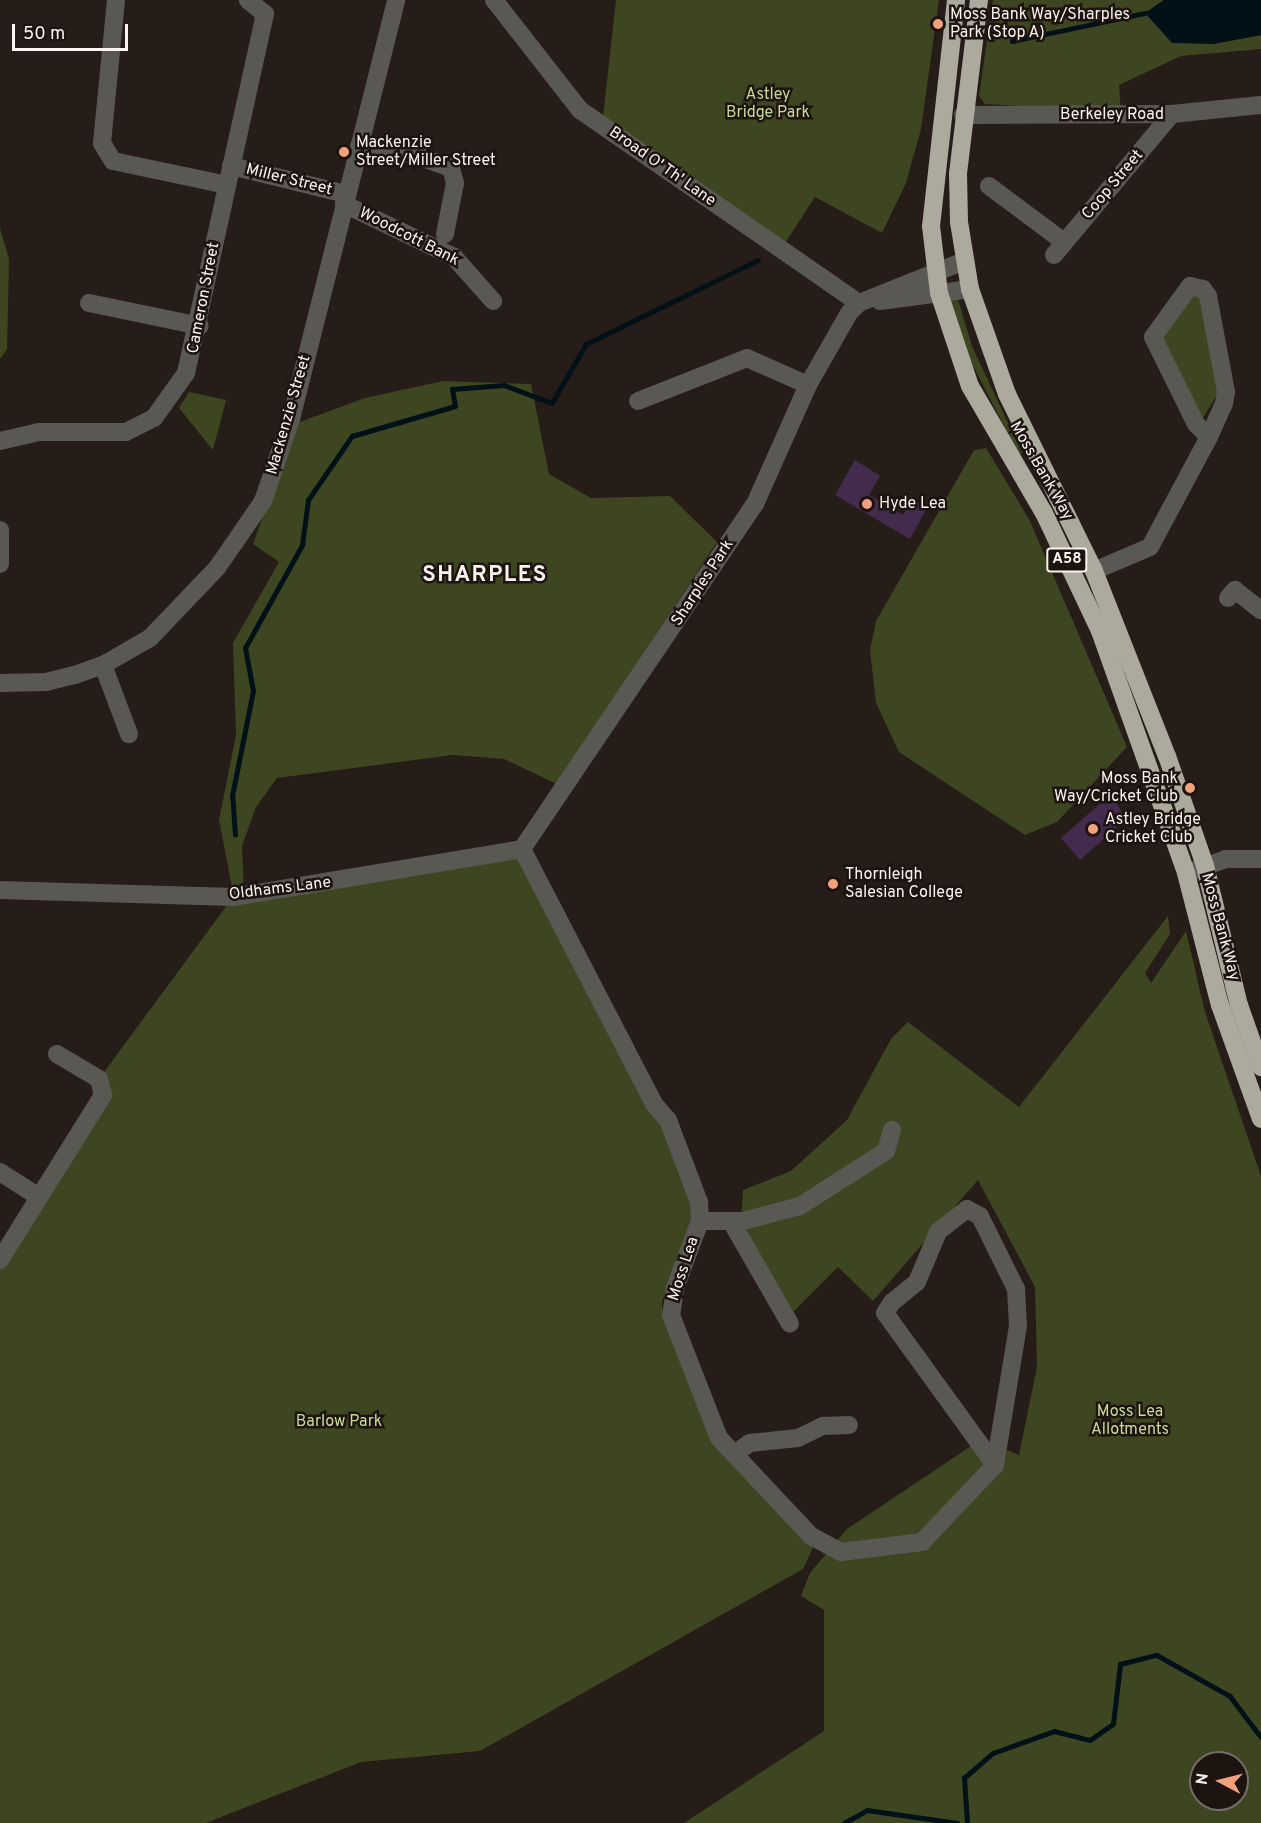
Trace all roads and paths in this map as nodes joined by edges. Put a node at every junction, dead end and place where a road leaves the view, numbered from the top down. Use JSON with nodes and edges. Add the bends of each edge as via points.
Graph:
{"nodes":[{"id":1,"x":116,"y":0,"type":"edge"},
{"id":2,"x":248,"y":0,"type":"edge"},
{"id":3,"x":396,"y":0,"type":"edge"},
{"id":4,"x":494,"y":0,"type":"edge"},
{"id":5,"x":956,"y":0,"type":"edge"},
{"id":6,"x":979,"y":0,"type":"edge"},
{"id":7,"x":1261,"y":105,"type":"edge"},
{"id":8,"x":1172,"y":114,"type":"junction"},
{"id":9,"x":963,"y":115,"type":"junction"},
{"id":10,"x":359,"y":146,"type":"junction"},
{"id":11,"x":231,"y":166,"type":"junction"},
{"id":12,"x":227,"y":185,"type":"junction"},
{"id":13,"x":989,"y":186,"type":"dead end"},
{"id":14,"x":345,"y":199,"type":"junction"},
{"id":15,"x":444,"y":234,"type":"dead end"},
{"id":16,"x":964,"y":261,"type":"junction"},
{"id":17,"x":935,"y":270,"type":"junction"},
{"id":18,"x":970,"y":289,"type":"junction"},
{"id":19,"x":939,"y":293,"type":"junction"},
{"id":20,"x":89,"y":303,"type":"dead end"},
{"id":21,"x":494,"y":303,"type":"dead end"},
{"id":22,"x":859,"y":303,"type":"junction"},
{"id":23,"x":200,"y":326,"type":"junction"},
{"id":24,"x":808,"y":385,"type":"junction"},
{"id":25,"x":638,"y":401,"type":"dead end"},
{"id":26,"x":1209,"y":437,"type":"junction"},
{"id":27,"x":0,"y":441,"type":"edge"},
{"id":28,"x":0,"y":530,"type":"edge"},
{"id":29,"x":0,"y":564,"type":"edge"},
{"id":30,"x":1094,"y":571,"type":"junction"},
{"id":31,"x":1228,"y":598,"type":"dead end"},
{"id":32,"x":1261,"y":610,"type":"edge"},
{"id":33,"x":103,"y":665,"type":"junction"},
{"id":34,"x":0,"y":683,"type":"edge"},
{"id":35,"x":129,"y":734,"type":"dead end"},
{"id":36,"x":522,"y":849,"type":"junction"},
{"id":37,"x":1261,"y":860,"type":"edge"},
{"id":38,"x":1205,"y":866,"type":"junction"},
{"id":39,"x":1186,"y":873,"type":"junction"},
{"id":40,"x":0,"y":890,"type":"edge"},
{"id":41,"x":57,"y":1054,"type":"dead end"},
{"id":42,"x":1261,"y":1067,"type":"edge"},
{"id":43,"x":1261,"y":1119,"type":"edge"},
{"id":44,"x":892,"y":1130,"type":"dead end"},
{"id":45,"x":0,"y":1172,"type":"edge"},
{"id":46,"x":39,"y":1197,"type":"junction"},
{"id":47,"x":700,"y":1221,"type":"junction"},
{"id":48,"x":732,"y":1223,"type":"junction"},
{"id":49,"x":0,"y":1260,"type":"edge"},
{"id":50,"x":790,"y":1323,"type":"dead end"},
{"id":51,"x":849,"y":1425,"type":"dead end"},
{"id":52,"x":734,"y":1454,"type":"junction"},
{"id":53,"x":995,"y":1465,"type":"junction"}],
"edges":[{"from":1,"to":12,"type":"street","via":[[102,143],[113,161]]},
{"from":2,"to":11,"type":"street","name":"Cameron Street","via":[[265,14]]},
{"from":3,"to":10,"type":"street","name":"Mackenzie Street"},
{"from":4,"to":22,"type":"street","name":"Broad O' Th' Lane","via":[[580,110]]},
{"from":5,"to":17,"type":"highway","name":"Moss Bank Way","number":"A58","via":[[931,226]]},
{"from":6,"to":9,"type":"highway","name":"Moss Bank Way","number":"A58"},
{"from":7,"to":8,"type":"street","name":"Berkeley Road"},
{"from":8,"to":9,"type":"street","name":"Berkeley Road"},
{"from":8,"to":13,"type":"street","name":"Coop Street","via":[[1059,249]]},
{"from":9,"to":16,"type":"highway","name":"Moss Bank Way","number":"A58","via":[[958,174]]},
{"from":10,"to":14,"type":"street","name":"Mackenzie Street"},
{"from":10,"to":15,"type":"street","via":[[415,155],[451,168],[455,183]]},
{"from":11,"to":12,"type":"street","name":"Cameron Street"},
{"from":11,"to":14,"type":"street","name":"Miller Street"},
{"from":12,"to":23,"type":"street","name":"Cameron Street"},
{"from":14,"to":21,"type":"street","name":"Woodcott Bank","via":[[454,257]]},
{"from":14,"to":33,"type":"street","name":"Mackenzie Street","via":[[291,419],[262,501],[217,568],[170,619],[135,648]]},
{"from":16,"to":17,"type":"street"},
{"from":16,"to":18,"type":"highway","name":"Moss Bank Way","number":"A58"},
{"from":17,"to":19,"type":"highway","name":"Moss Bank Way","number":"A58"},
{"from":17,"to":22,"type":"street"},
{"from":18,"to":19,"type":"street"},
{"from":18,"to":30,"type":"highway","name":"Moss Bank Way","number":"A58","via":[[1007,394]]},
{"from":19,"to":22,"type":"street"},
{"from":19,"to":39,"type":"highway","name":"Moss Bank Way","number":"A58","via":[[970,386],[1044,513],[1100,631]]},
{"from":20,"to":23,"type":"street"},
{"from":22,"to":24,"type":"street","name":"Sharples Park"},
{"from":23,"to":27,"type":"street","name":"Cameron Street","via":[[186,373],[164,408],[141,427],[126,432],[38,432]]},
{"from":24,"to":25,"type":"street","via":[[747,358]]},
{"from":24,"to":36,"type":"street","name":"Sharples Park","via":[[755,504]]},
{"from":26,"to":26,"type":"street","via":[[1226,392],[1208,296],[1203,289],[1190,286],[1153,337],[1196,424]]},
{"from":26,"to":30,"type":"street","via":[[1150,547]]},
{"from":28,"to":29,"type":"street"},
{"from":30,"to":38,"type":"highway","name":"Moss Bank Way","number":"A58","via":[[1167,756]]},
{"from":31,"to":32,"type":"street","via":[[1235,590]]},
{"from":33,"to":34,"type":"street","name":"Mackenzie Street","via":[[46,682]]},
{"from":33,"to":35,"type":"street"},
{"from":36,"to":40,"type":"street","name":"Oldhams Lane","via":[[234,897]]},
{"from":36,"to":47,"type":"street","name":"Moss Lea","via":[[654,1104],[668,1120],[699,1202]]},
{"from":37,"to":38,"type":"street","via":[[1225,860]]},
{"from":38,"to":39,"type":"street"},
{"from":38,"to":42,"type":"highway","name":"Moss Bank Way","number":"A58","via":[[1239,1005]]},
{"from":39,"to":43,"type":"highway","name":"Moss Bank Way","number":"A58","via":[[1220,1005]]},
{"from":41,"to":46,"type":"street","via":[[99,1079],[103,1095]]},
{"from":44,"to":48,"type":"street","via":[[886,1151],[800,1206]]},
{"from":45,"to":46,"type":"street"},
{"from":46,"to":49,"type":"street"},
{"from":47,"to":48,"type":"street"},
{"from":47,"to":52,"type":"street","name":"Moss Lea","via":[[675,1288],[671,1315],[719,1438]]},
{"from":48,"to":50,"type":"street"},
{"from":51,"to":52,"type":"street","via":[[823,1426],[798,1438],[750,1443]]},
{"from":52,"to":53,"type":"street","name":"Moss Lea","via":[[811,1536],[841,1552],[922,1542]]},
{"from":53,"to":53,"type":"street","via":[[1018,1326],[1016,1289],[980,1216],[967,1209],[938,1232],[917,1282],[892,1302],[885,1313]]}]}
